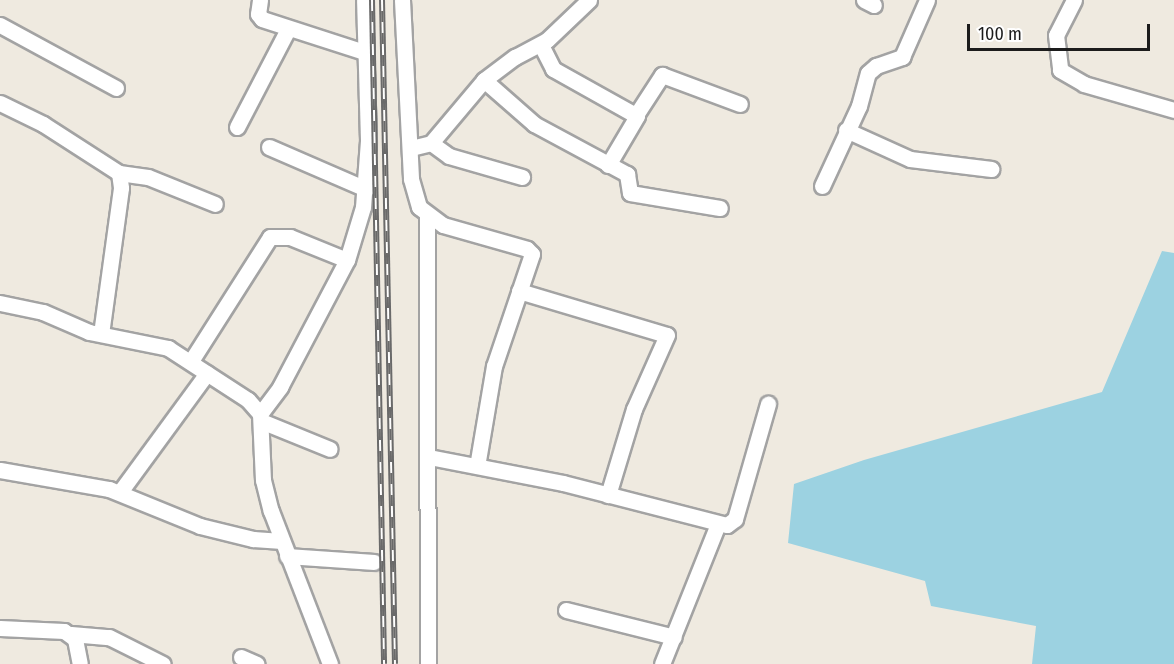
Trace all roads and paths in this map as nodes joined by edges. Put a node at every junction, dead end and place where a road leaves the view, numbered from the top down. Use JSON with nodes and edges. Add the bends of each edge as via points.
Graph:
{"nodes":[{"id":1,"x":260,"y":0,"type":"edge"},
{"id":2,"x":363,"y":0,"type":"edge"},
{"id":3,"x":402,"y":0,"type":"edge"},
{"id":4,"x":589,"y":0,"type":"edge"},
{"id":5,"x":927,"y":0,"type":"edge"},
{"id":6,"x":1074,"y":0,"type":"edge"},
{"id":7,"x":0,"y":25,"type":"edge"},
{"id":8,"x":288,"y":29,"type":"junction"},
{"id":9,"x":541,"y":45,"type":"junction"},
{"id":10,"x":363,"y":52,"type":"junction"},
{"id":11,"x":484,"y":80,"type":"junction"},
{"id":12,"x":116,"y":88,"type":"dead end"},
{"id":13,"x":0,"y":103,"type":"edge"},
{"id":14,"x":740,"y":104,"type":"dead end"},
{"id":15,"x":1174,"y":110,"type":"edge"},
{"id":16,"x":636,"y":115,"type":"junction"},
{"id":17,"x":237,"y":127,"type":"dead end"},
{"id":18,"x":846,"y":130,"type":"junction"},
{"id":19,"x":432,"y":143,"type":"junction"},
{"id":20,"x":269,"y":147,"type":"dead end"},
{"id":21,"x":411,"y":148,"type":"junction"},
{"id":22,"x":608,"y":165,"type":"junction"},
{"id":23,"x":991,"y":169,"type":"dead end"},
{"id":24,"x":118,"y":173,"type":"junction"},
{"id":25,"x":522,"y":177,"type":"dead end"},
{"id":26,"x":822,"y":186,"type":"dead end"},
{"id":27,"x":366,"y":189,"type":"junction"},
{"id":28,"x":215,"y":204,"type":"dead end"},
{"id":29,"x":720,"y":208,"type":"dead end"},
{"id":30,"x":428,"y":216,"type":"junction"},
{"id":31,"x":347,"y":260,"type":"junction"},
{"id":32,"x":519,"y":291,"type":"junction"},
{"id":33,"x":0,"y":303,"type":"edge"},
{"id":34,"x":101,"y":334,"type":"junction"},
{"id":35,"x":191,"y":361,"type":"junction"},
{"id":36,"x":207,"y":373,"type":"junction"},
{"id":37,"x":768,"y":404,"type":"dead end"},
{"id":38,"x":261,"y":418,"type":"junction"},
{"id":39,"x":330,"y":449,"type":"dead end"},
{"id":40,"x":429,"y":457,"type":"junction"},
{"id":41,"x":477,"y":466,"type":"junction"},
{"id":42,"x":0,"y":470,"type":"edge"},
{"id":43,"x":120,"y":492,"type":"junction"},
{"id":44,"x":608,"y":495,"type":"junction"},
{"id":45,"x":718,"y":524,"type":"junction"},
{"id":46,"x":284,"y":549,"type":"junction"},
{"id":47,"x":374,"y":562,"type":"dead end"},
{"id":48,"x":566,"y":610,"type":"dead end"},
{"id":49,"x":0,"y":628,"type":"edge"},
{"id":50,"x":71,"y":634,"type":"junction"},
{"id":51,"x":674,"y":637,"type":"junction"},
{"id":52,"x":241,"y":657,"type":"dead end"},
{"id":53,"x":80,"y":664,"type":"edge"},
{"id":54,"x":163,"y":664,"type":"edge"},
{"id":55,"x":258,"y":664,"type":"edge"},
{"id":56,"x":330,"y":664,"type":"edge"},
{"id":57,"x":428,"y":664,"type":"edge"},
{"id":58,"x":662,"y":664,"type":"edge"}],
"edges":[{"from":1,"to":8,"type":"street","via":[[259,18]]},
{"from":2,"to":10,"type":"street"},
{"from":3,"to":21,"type":"street"},
{"from":4,"to":9,"type":"street"},
{"from":5,"to":18,"type":"street","via":[[902,57],[868,73],[859,106]]},
{"from":6,"to":15,"type":"street","via":[[1056,35],[1060,70],[1088,86],[1124,92]]},
{"from":7,"to":12,"type":"street"},
{"from":8,"to":10,"type":"street"},
{"from":8,"to":17,"type":"street"},
{"from":9,"to":11,"type":"street","via":[[515,57]]},
{"from":9,"to":16,"type":"street","via":[[554,69]]},
{"from":10,"to":27,"type":"street"},
{"from":11,"to":19,"type":"street"},
{"from":11,"to":22,"type":"street","via":[[534,124]]},
{"from":13,"to":24,"type":"street","via":[[43,124]]},
{"from":14,"to":16,"type":"street","via":[[662,75]]},
{"from":16,"to":22,"type":"street","via":[[637,121]]},
{"from":18,"to":23,"type":"street","via":[[910,159]]},
{"from":18,"to":26,"type":"street"},
{"from":19,"to":21,"type":"street"},
{"from":19,"to":25,"type":"street","via":[[449,156]]},
{"from":20,"to":27,"type":"street"},
{"from":21,"to":30,"type":"street","via":[[414,195]]},
{"from":22,"to":29,"type":"street","via":[[628,175],[630,193]]},
{"from":24,"to":28,"type":"street","via":[[147,177]]},
{"from":24,"to":34,"type":"street","via":[[122,188]]},
{"from":27,"to":31,"type":"street"},
{"from":30,"to":32,"type":"street","via":[[530,251],[532,257]]},
{"from":30,"to":40,"type":"street"},
{"from":31,"to":35,"type":"street","via":[[290,237],[270,237]]},
{"from":31,"to":38,"type":"street"},
{"from":32,"to":41,"type":"street","via":[[494,366]]},
{"from":32,"to":44,"type":"street","via":[[667,335],[634,409]]},
{"from":33,"to":34,"type":"street","via":[[43,312]]},
{"from":34,"to":35,"type":"street","via":[[168,348]]},
{"from":35,"to":36,"type":"street"},
{"from":36,"to":38,"type":"street","via":[[248,400]]},
{"from":36,"to":43,"type":"street"},
{"from":37,"to":45,"type":"street","via":[[735,519],[731,524]]},
{"from":38,"to":39,"type":"street"},
{"from":38,"to":46,"type":"street","via":[[263,480]]},
{"from":40,"to":41,"type":"street"},
{"from":40,"to":57,"type":"street"},
{"from":41,"to":44,"type":"street"},
{"from":42,"to":43,"type":"street"},
{"from":43,"to":46,"type":"street","via":[[200,526]]},
{"from":44,"to":45,"type":"street"},
{"from":45,"to":51,"type":"street"},
{"from":46,"to":47,"type":"street"},
{"from":46,"to":56,"type":"street"},
{"from":48,"to":51,"type":"street"},
{"from":49,"to":50,"type":"street","via":[[52,629]]},
{"from":50,"to":53,"type":"street","via":[[78,645]]},
{"from":50,"to":54,"type":"street","via":[[109,637]]},
{"from":51,"to":58,"type":"street"},
{"from":52,"to":55,"type":"street"}]}
